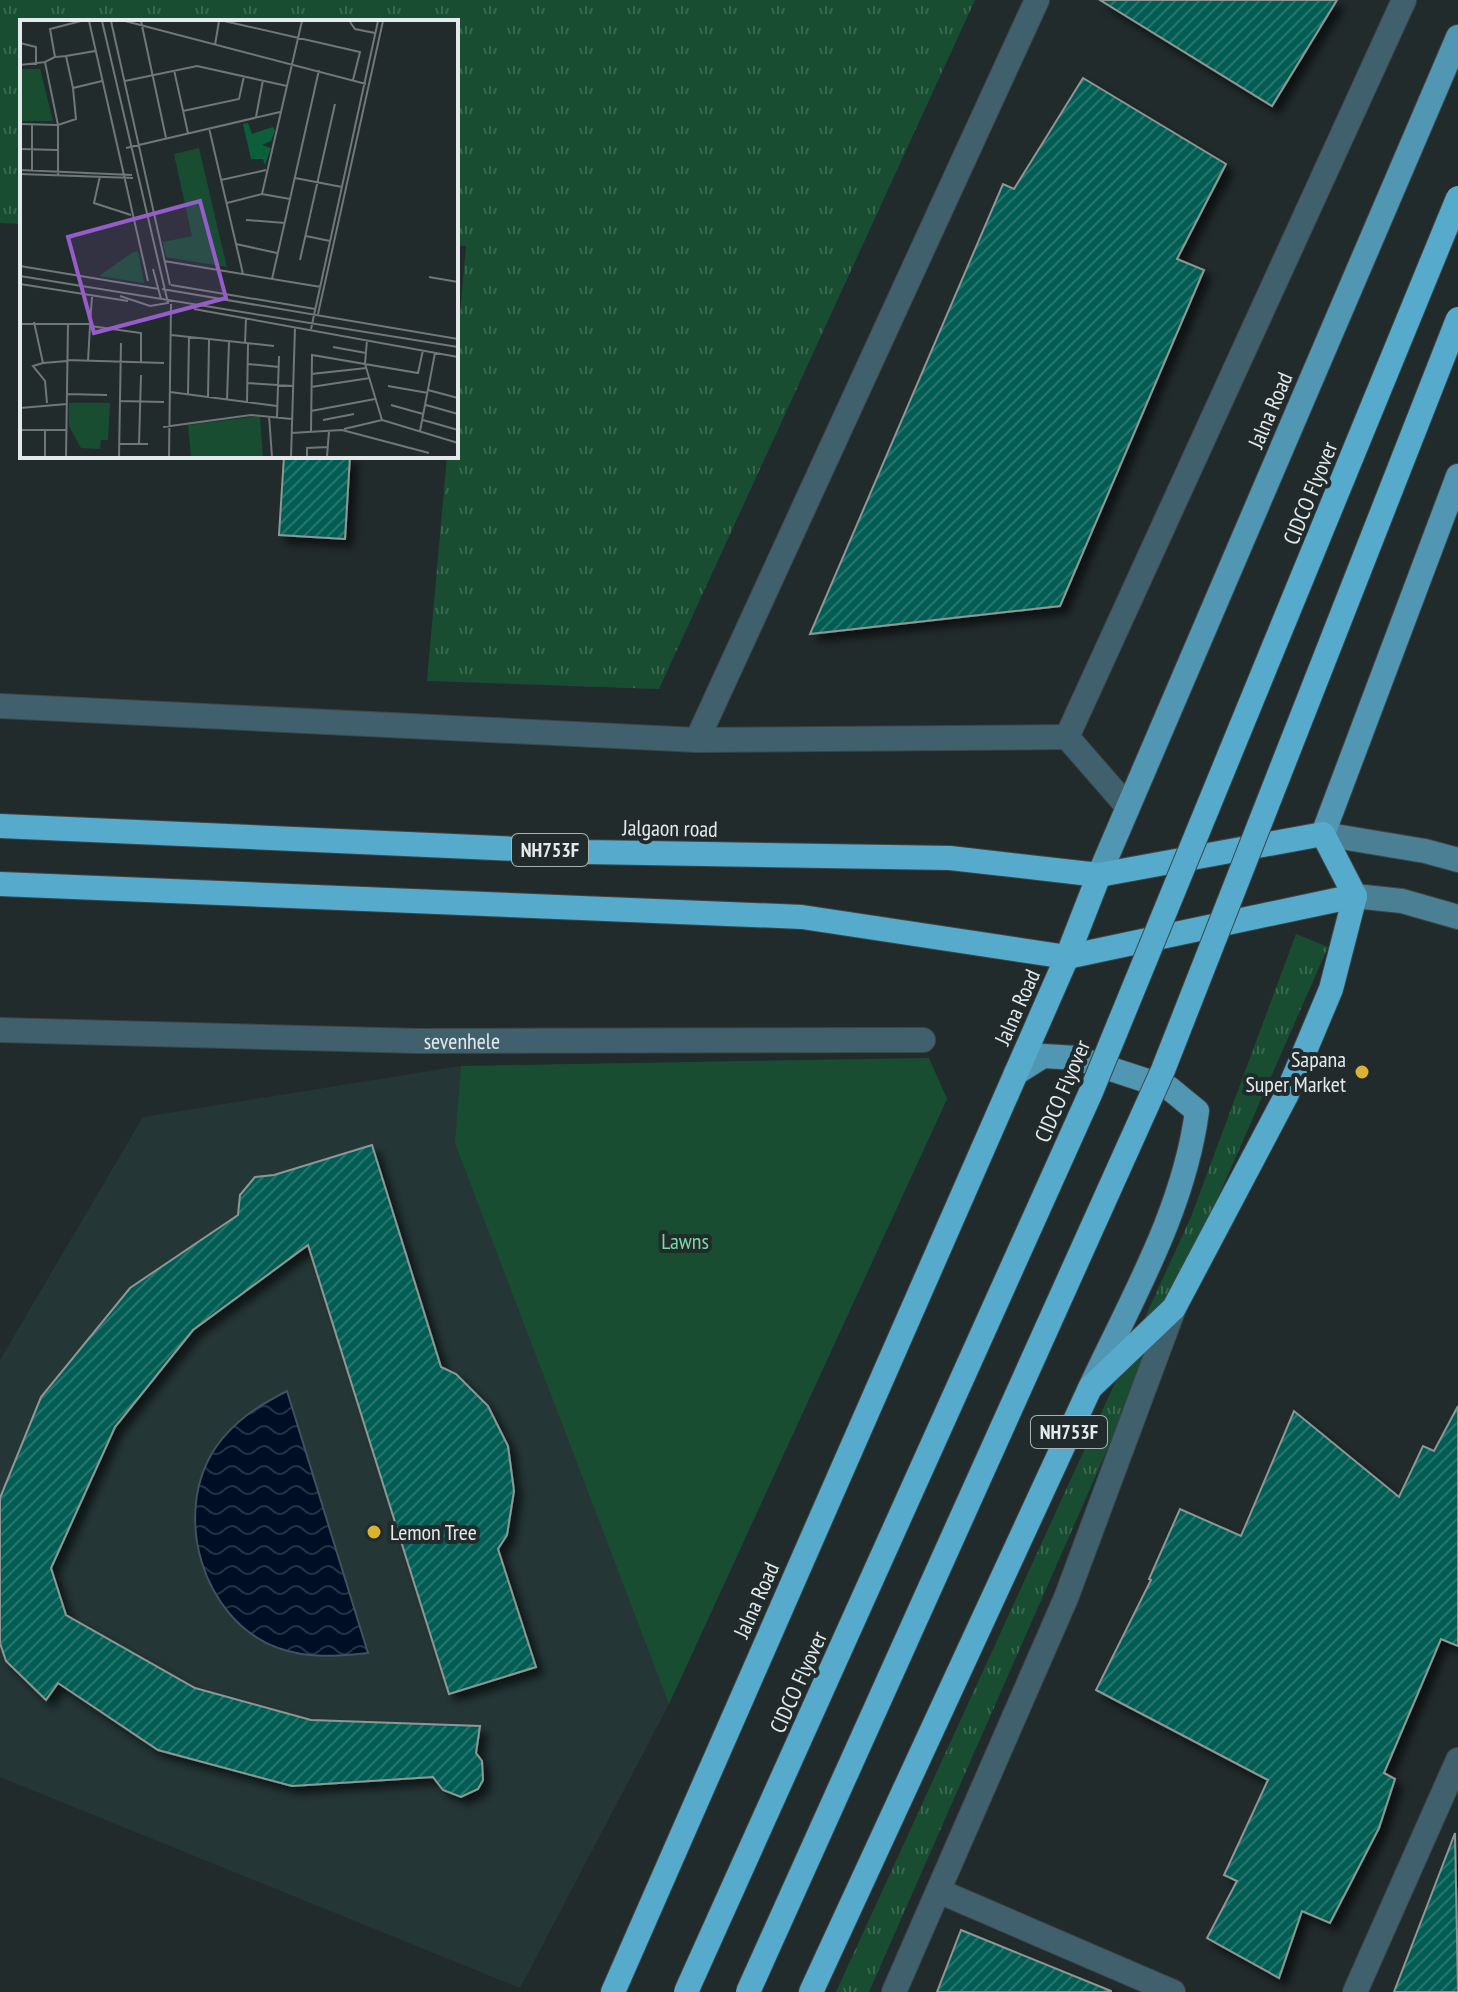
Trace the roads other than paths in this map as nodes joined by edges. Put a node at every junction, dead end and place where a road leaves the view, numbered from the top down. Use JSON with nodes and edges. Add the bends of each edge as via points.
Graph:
{"nodes":[{"id":1,"x":1037,"y":0,"type":"edge"},
{"id":2,"x":1404,"y":0,"type":"edge"},
{"id":3,"x":1458,"y":37,"type":"edge"},
{"id":4,"x":1458,"y":198,"type":"edge"},
{"id":5,"x":1458,"y":319,"type":"edge"},
{"id":6,"x":1458,"y":476,"type":"edge"},
{"id":7,"x":0,"y":706,"type":"edge"},
{"id":8,"x":1067,"y":737,"type":"junction"},
{"id":9,"x":697,"y":740,"type":"junction"},
{"id":10,"x":1128,"y":807,"type":"junction"},
{"id":11,"x":0,"y":826,"type":"edge"},
{"id":12,"x":1323,"y":834,"type":"junction"},
{"id":13,"x":1458,"y":860,"type":"edge"},
{"id":14,"x":1099,"y":875,"type":"junction"},
{"id":15,"x":0,"y":884,"type":"edge"},
{"id":16,"x":1355,"y":896,"type":"junction"},
{"id":17,"x":1458,"y":917,"type":"edge"},
{"id":18,"x":1067,"y":957,"type":"junction"},
{"id":19,"x":0,"y":1030,"type":"edge"},
{"id":20,"x":923,"y":1040,"type":"dead end"},
{"id":21,"x":1016,"y":1073,"type":"junction"},
{"id":22,"x":1174,"y":1308,"type":"junction"},
{"id":23,"x":1090,"y":1388,"type":"junction"},
{"id":24,"x":1458,"y":1760,"type":"edge"},
{"id":25,"x":941,"y":1892,"type":"junction"},
{"id":26,"x":613,"y":1992,"type":"edge"},
{"id":27,"x":686,"y":1992,"type":"edge"},
{"id":28,"x":748,"y":1992,"type":"edge"},
{"id":29,"x":811,"y":1992,"type":"edge"},
{"id":30,"x":894,"y":1992,"type":"edge"},
{"id":31,"x":1173,"y":1992,"type":"edge"},
{"id":32,"x":1355,"y":1992,"type":"edge"}],
"edges":[{"from":1,"to":9,"type":"street"},
{"from":2,"to":8,"type":"street"},
{"from":3,"to":10,"type":"main road","name":"Jalna Road"},
{"from":4,"to":27,"type":"highway","name":"CIDCO Flyover","bridge":true,"via":[[1091,1092]]},
{"from":5,"to":28,"type":"highway","bridge":true,"via":[[1163,1070]]},
{"from":6,"to":12,"type":"main road"},
{"from":7,"to":9,"type":"street"},
{"from":8,"to":9,"type":"street"},
{"from":8,"to":10,"type":"street"},
{"from":10,"to":14,"type":"main road","name":"Jalna Road"},
{"from":11,"to":14,"type":"highway","name":"Jalgaon road","number":"NH753F","via":[[586,852],[950,858]]},
{"from":12,"to":13,"type":"main road"},
{"from":12,"to":14,"type":"highway","name":"Jalgaon road"},
{"from":12,"to":16,"type":"highway"},
{"from":14,"to":18,"type":"highway","name":"Jalna Road"},
{"from":15,"to":18,"type":"highway","via":[[802,917]]},
{"from":16,"to":17,"type":"main road","via":[[1402,901]]},
{"from":16,"to":18,"type":"highway"},
{"from":16,"to":22,"type":"highway","number":"NH753F","via":[[1331,989],[1286,1096]]},
{"from":18,"to":21,"type":"highway","name":"Jalna Road"},
{"from":19,"to":20,"type":"street","name":"sevenhele","via":[[419,1041]]},
{"from":21,"to":23,"type":"main road","via":[[1043,1056],[1077,1058],[1169,1088],[1197,1111],[1175,1208]]},
{"from":21,"to":26,"type":"highway","name":"Jalna Road"},
{"from":22,"to":23,"type":"highway","number":"NH753F"},
{"from":22,"to":25,"type":"street","via":[[1066,1598]]},
{"from":23,"to":29,"type":"highway","number":"NH753F"},
{"from":24,"to":32,"type":"street"},
{"from":25,"to":30,"type":"street"},
{"from":25,"to":31,"type":"street"}]}
